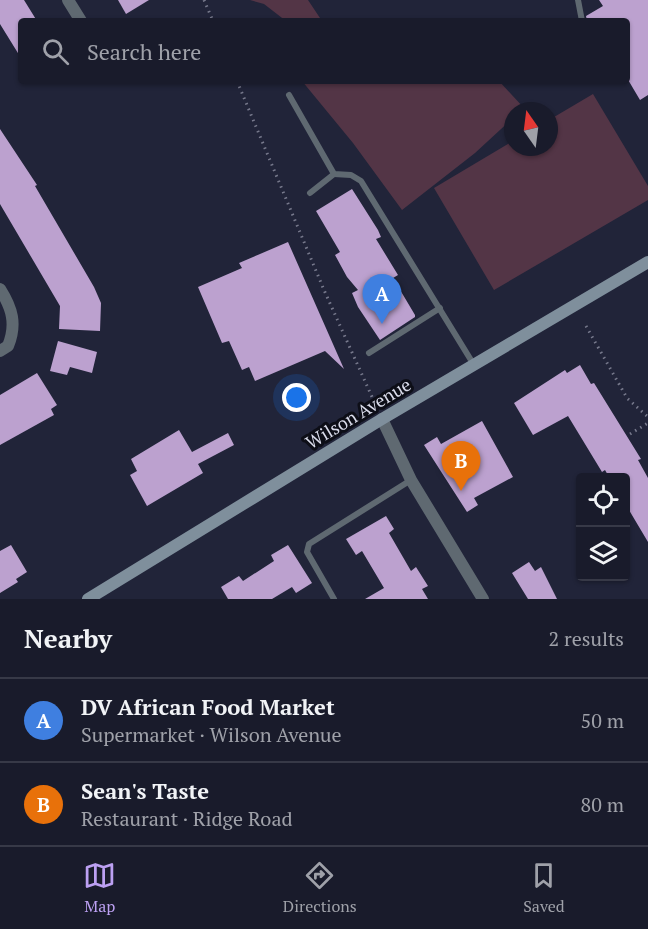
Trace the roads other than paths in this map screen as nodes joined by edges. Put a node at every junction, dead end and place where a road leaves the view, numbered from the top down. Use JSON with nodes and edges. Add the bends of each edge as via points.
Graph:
{"nodes":[{"id":1,"x":68,"y":0,"type":"edge"},
{"id":2,"x":578,"y":0,"type":"edge"},
{"id":3,"x":79,"y":18,"type":"edge"},
{"id":4,"x":581,"y":18,"type":"edge"},
{"id":5,"x":289,"y":95,"type":"dead end"},
{"id":6,"x":334,"y":174,"type":"junction"},
{"id":7,"x":310,"y":193,"type":"dead end"},
{"id":8,"x":648,"y":262,"type":"edge"},
{"id":9,"x":0,"y":289,"type":"edge"},
{"id":10,"x":440,"y":308,"type":"junction"},
{"id":11,"x":0,"y":351,"type":"edge"},
{"id":12,"x":369,"y":353,"type":"dead end"},
{"id":13,"x":474,"y":365,"type":"junction"},
{"id":14,"x":382,"y":418,"type":"junction"},
{"id":15,"x":411,"y":480,"type":"junction"},
{"id":16,"x":88,"y":599,"type":"edge"},
{"id":17,"x":334,"y":599,"type":"edge"},
{"id":18,"x":483,"y":599,"type":"edge"}],
"edges":[{"from":1,"to":3,"type":"street"},
{"from":2,"to":4,"type":"lane"},
{"from":5,"to":6,"type":"lane"},
{"from":6,"to":7,"type":"lane"},
{"from":6,"to":10,"type":"lane","via":[[351,175],[361,181]]},
{"from":8,"to":13,"type":"main road","name":"Wilson Avenue"},
{"from":9,"to":11,"type":"street","via":[[13,322],[8,346]]},
{"from":10,"to":12,"type":"lane"},
{"from":10,"to":13,"type":"lane"},
{"from":13,"to":14,"type":"main road","name":"Wilson Avenue"},
{"from":14,"to":15,"type":"street"},
{"from":14,"to":16,"type":"main road","name":"Wilson Avenue"},
{"from":15,"to":17,"type":"lane","via":[[309,544],[307,552]]},
{"from":15,"to":18,"type":"street"}]}
